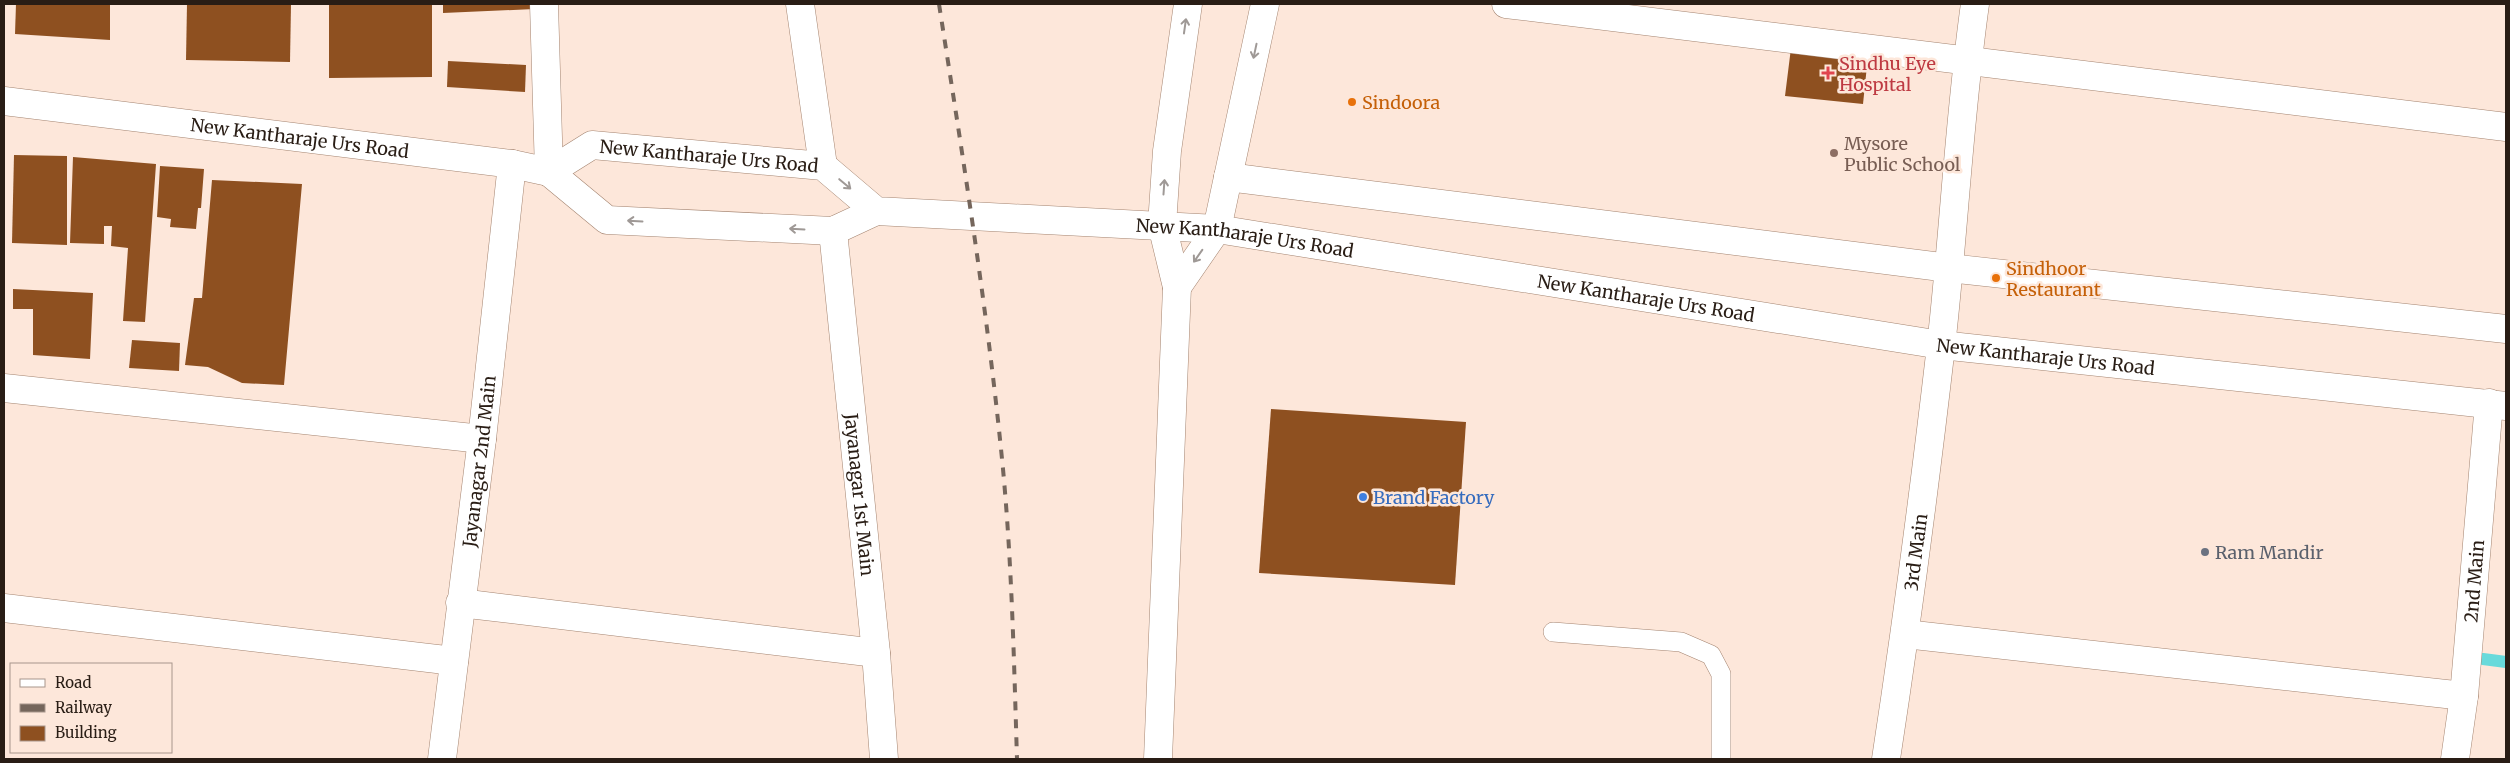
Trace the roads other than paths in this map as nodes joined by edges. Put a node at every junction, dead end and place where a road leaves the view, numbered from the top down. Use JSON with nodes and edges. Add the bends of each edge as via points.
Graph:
{"nodes":[{"id":1,"x":544,"y":4,"type":"edge"},
{"id":2,"x":800,"y":4,"type":"edge"},
{"id":3,"x":1188,"y":4,"type":"edge"},
{"id":4,"x":1265,"y":4,"type":"edge"},
{"id":5,"x":1506,"y":4,"type":"edge"},
{"id":6,"x":1975,"y":4,"type":"edge"},
{"id":7,"x":1967,"y":60,"type":"junction"},
{"id":8,"x":4,"y":101,"type":"edge"},
{"id":9,"x":2506,"y":127,"type":"edge"},
{"id":10,"x":512,"y":164,"type":"junction"},
{"id":11,"x":824,"y":166,"type":"junction"},
{"id":12,"x":549,"y":172,"type":"junction"},
{"id":13,"x":1228,"y":177,"type":"junction"},
{"id":14,"x":876,"y":211,"type":"junction"},
{"id":15,"x":1162,"y":225,"type":"junction"},
{"id":16,"x":1217,"y":229,"type":"junction"},
{"id":17,"x":833,"y":231,"type":"junction"},
{"id":18,"x":1949,"y":268,"type":"junction"},
{"id":19,"x":1177,"y":287,"type":"junction"},
{"id":20,"x":2506,"y":329,"type":"edge"},
{"id":21,"x":1941,"y":345,"type":"junction"},
{"id":22,"x":4,"y":388,"type":"edge"},
{"id":23,"x":2498,"y":404,"type":"edge"},
{"id":24,"x":482,"y":439,"type":"junction"},
{"id":25,"x":460,"y":603,"type":"junction"},
{"id":26,"x":4,"y":608,"type":"edge"},
{"id":27,"x":1553,"y":632,"type":"dead end"},
{"id":28,"x":1905,"y":634,"type":"junction"},
{"id":29,"x":876,"y":653,"type":"junction"},
{"id":30,"x":454,"y":661,"type":"junction"},
{"id":31,"x":2464,"y":696,"type":"junction"},
{"id":32,"x":442,"y":759,"type":"edge"},
{"id":33,"x":884,"y":759,"type":"edge"},
{"id":34,"x":1158,"y":759,"type":"edge"},
{"id":35,"x":1721,"y":759,"type":"edge"},
{"id":36,"x":1886,"y":759,"type":"edge"},
{"id":37,"x":2455,"y":759,"type":"edge"}],
"edges":[{"from":1,"to":12,"type":"street"},
{"from":2,"to":11,"type":"street"},
{"from":15,"to":3,"type":"street","one_way":true,"via":[[1167,151]]},
{"from":4,"to":13,"type":"street","one_way":true},
{"from":5,"to":7,"type":"street"},
{"from":6,"to":7,"type":"street","name":"3rd Main"},
{"from":7,"to":9,"type":"street"},
{"from":7,"to":18,"type":"street","name":"3rd Main"},
{"from":8,"to":10,"type":"street","name":"New Kantharaje Urs Road"},
{"from":10,"to":12,"type":"street","name":"New Kantharaje Urs Road"},
{"from":10,"to":24,"type":"street","name":"Jayanagar 2nd Main"},
{"from":11,"to":12,"type":"street","name":"New Kantharaje Urs Road","via":[[592,145]]},
{"from":11,"to":14,"type":"street","name":"New Kantharaje Urs Road","one_way":true},
{"from":17,"to":12,"type":"street","one_way":true,"via":[[606,220]]},
{"from":13,"to":16,"type":"street"},
{"from":13,"to":18,"type":"street"},
{"from":14,"to":15,"type":"street","name":"New Kantharaje Urs Road"},
{"from":14,"to":17,"type":"street"},
{"from":15,"to":16,"type":"street","name":"New Kantharaje Urs Road"},
{"from":15,"to":19,"type":"street"},
{"from":16,"to":19,"type":"street","one_way":true},
{"from":16,"to":21,"type":"street","name":"New Kantharaje Urs Road"},
{"from":17,"to":29,"type":"street","name":"Jayanagar 1st Main"},
{"from":18,"to":20,"type":"street"},
{"from":18,"to":21,"type":"street","name":"3rd Main"},
{"from":19,"to":34,"type":"street"},
{"from":21,"to":23,"type":"street","name":"New Kantharaje Urs Road"},
{"from":21,"to":28,"type":"street","name":"3rd Main"},
{"from":22,"to":24,"type":"street"},
{"from":23,"to":31,"type":"street","name":"2nd Main"},
{"from":24,"to":25,"type":"street","name":"Jayanagar 2nd Main"},
{"from":25,"to":29,"type":"street"},
{"from":25,"to":30,"type":"street","name":"Jayanagar 2nd Main"},
{"from":26,"to":30,"type":"street"},
{"from":27,"to":35,"type":"lane","via":[[1682,642],[1711,655],[1721,674]]},
{"from":28,"to":31,"type":"street"},
{"from":28,"to":36,"type":"street","name":"3rd Main"},
{"from":29,"to":33,"type":"street","name":"Jayanagar 1st Main"},
{"from":30,"to":32,"type":"street","name":"Jayanagar 2nd Main"},
{"from":31,"to":37,"type":"street","name":"2nd Main"}]}
